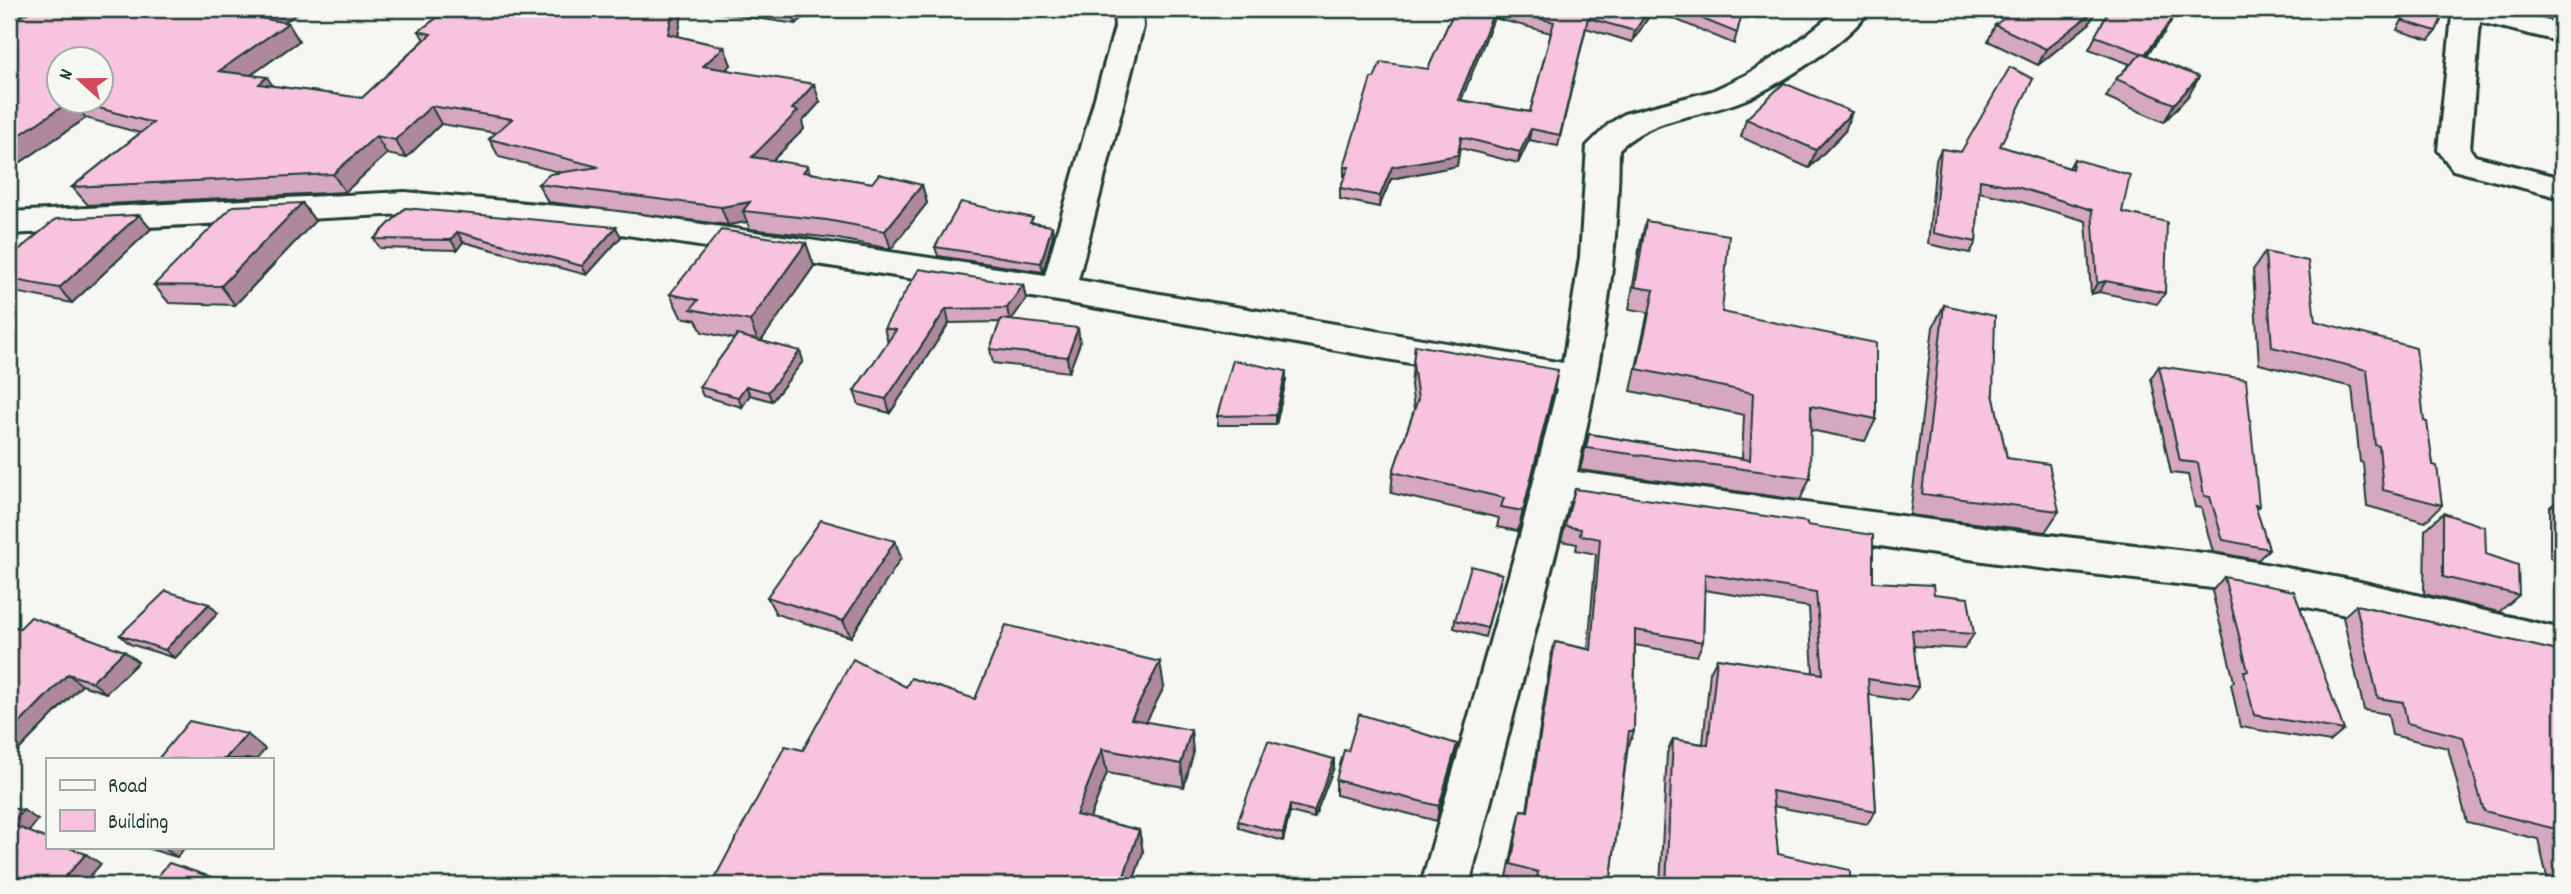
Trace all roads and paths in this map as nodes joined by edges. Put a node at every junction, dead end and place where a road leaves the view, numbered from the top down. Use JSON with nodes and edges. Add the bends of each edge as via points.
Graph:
{"nodes":[{"id":1,"x":1128,"y":9,"type":"edge"},
{"id":2,"x":1856,"y":9,"type":"edge"},
{"id":3,"x":2464,"y":10,"type":"edge"},
{"id":4,"x":2562,"y":33,"type":"edge"},
{"id":5,"x":2562,"y":188,"type":"edge"},
{"id":6,"x":9,"y":222,"type":"edge"},
{"id":7,"x":1058,"y":289,"type":"junction"},
{"id":8,"x":1579,"y":379,"type":"junction"},
{"id":9,"x":1555,"y":484,"type":"junction"},
{"id":10,"x":2562,"y":647,"type":"edge"},
{"id":11,"x":1445,"y":885,"type":"edge"}],
"edges":[{"from":1,"to":7,"type":"street","via":[[1129,27]]},
{"from":2,"to":8,"type":"street","via":[[1818,44],[1739,91],[1648,115],[1620,128],[1603,146],[1604,193]]},
{"from":3,"to":4,"type":"street"},
{"from":3,"to":5,"type":"street","via":[[2454,150],[2464,163]]},
{"from":6,"to":7,"type":"street","via":[[405,203],[614,222]]},
{"from":7,"to":8,"type":"street"},
{"from":8,"to":9,"type":"street"},
{"from":9,"to":10,"type":"street","via":[[1997,547],[2211,571],[2357,599]]},
{"from":9,"to":11,"type":"street"}]}
